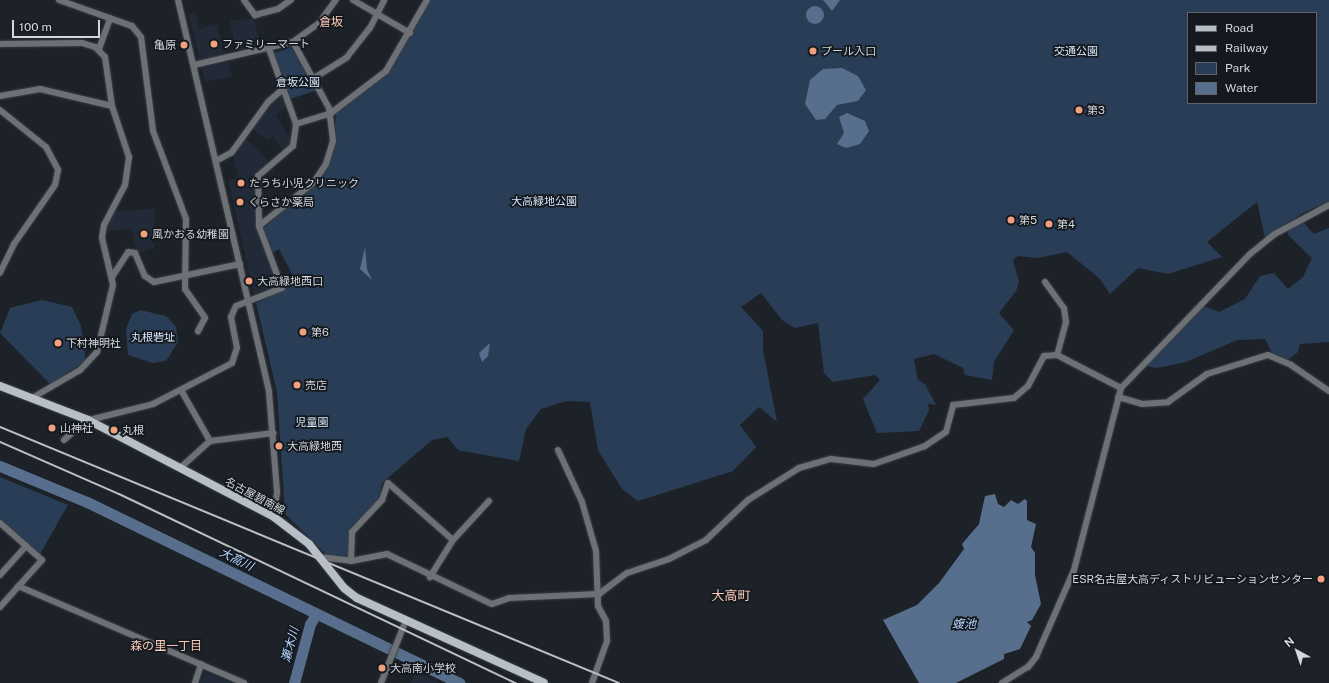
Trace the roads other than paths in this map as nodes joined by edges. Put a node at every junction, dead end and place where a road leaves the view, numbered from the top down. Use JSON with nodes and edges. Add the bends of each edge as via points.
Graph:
{"nodes":[{"id":1,"x":59,"y":0,"type":"edge"},
{"id":2,"x":178,"y":0,"type":"edge"},
{"id":3,"x":244,"y":0,"type":"edge"},
{"id":4,"x":291,"y":0,"type":"edge"},
{"id":5,"x":336,"y":0,"type":"edge"},
{"id":6,"x":353,"y":0,"type":"edge"},
{"id":7,"x":384,"y":0,"type":"edge"},
{"id":8,"x":426,"y":0,"type":"edge"},
{"id":9,"x":376,"y":16,"type":"junction"},
{"id":10,"x":110,"y":18,"type":"junction"},
{"id":11,"x":410,"y":32,"type":"junction"},
{"id":12,"x":293,"y":42,"type":"junction"},
{"id":13,"x":0,"y":44,"type":"edge"},
{"id":14,"x":99,"y":49,"type":"junction"},
{"id":15,"x":269,"y":49,"type":"junction"},
{"id":16,"x":194,"y":65,"type":"junction"},
{"id":17,"x":314,"y":78,"type":"junction"},
{"id":18,"x":283,"y":89,"type":"junction"},
{"id":19,"x":2,"y":95,"type":"edge"},
{"id":20,"x":112,"y":106,"type":"junction"},
{"id":21,"x":0,"y":110,"type":"edge"},
{"id":22,"x":331,"y":113,"type":"junction"},
{"id":23,"x":296,"y":124,"type":"junction"},
{"id":24,"x":216,"y":161,"type":"junction"},
{"id":25,"x":1329,"y":205,"type":"edge"},
{"id":26,"x":259,"y":226,"type":"junction"},
{"id":27,"x":240,"y":264,"type":"junction"},
{"id":28,"x":0,"y":273,"type":"edge"},
{"id":29,"x":185,"y":276,"type":"junction"},
{"id":30,"x":112,"y":277,"type":"junction"},
{"id":31,"x":1045,"y":282,"type":"dead end"},
{"id":32,"x":249,"y":301,"type":"junction"},
{"id":33,"x":198,"y":331,"type":"dead end"},
{"id":34,"x":1057,"y":355,"type":"junction"},
{"id":35,"x":0,"y":386,"type":"edge"},
{"id":36,"x":1121,"y":388,"type":"junction"},
{"id":37,"x":181,"y":390,"type":"junction"},
{"id":38,"x":1329,"y":391,"type":"edge"},
{"id":39,"x":1118,"y":397,"type":"junction"},
{"id":40,"x":32,"y":398,"type":"junction"},
{"id":41,"x":88,"y":420,"type":"junction"},
{"id":42,"x":274,"y":433,"type":"junction"},
{"id":43,"x":64,"y":440,"type":"dead end"},
{"id":44,"x":210,"y":441,"type":"junction"},
{"id":45,"x":558,"y":450,"type":"dead end"},
{"id":46,"x":180,"y":468,"type":"junction"},
{"id":47,"x":489,"y":501,"type":"dead end"},
{"id":48,"x":274,"y":517,"type":"junction"},
{"id":49,"x":0,"y":523,"type":"edge"},
{"id":50,"x":453,"y":540,"type":"junction"},
{"id":51,"x":26,"y":546,"type":"junction"},
{"id":52,"x":320,"y":557,"type":"junction"},
{"id":53,"x":351,"y":561,"type":"junction"},
{"id":54,"x":0,"y":575,"type":"edge"},
{"id":55,"x":430,"y":577,"type":"junction"},
{"id":56,"x":18,"y":586,"type":"junction"},
{"id":57,"x":599,"y":594,"type":"junction"},
{"id":58,"x":0,"y":607,"type":"edge"},
{"id":59,"x":406,"y":620,"type":"junction"},
{"id":60,"x":201,"y":664,"type":"junction"},
{"id":61,"x":195,"y":683,"type":"edge"},
{"id":62,"x":244,"y":683,"type":"edge"},
{"id":63,"x":381,"y":683,"type":"edge"},
{"id":64,"x":544,"y":683,"type":"edge"},
{"id":65,"x":592,"y":683,"type":"edge"},
{"id":66,"x":1002,"y":683,"type":"edge"}],
"edges":[{"from":1,"to":10,"type":"street"},
{"from":2,"to":16,"type":"street"},
{"from":3,"to":4,"type":"street","via":[[255,15],[278,9]]},
{"from":5,"to":12,"type":"street","via":[[319,23]]},
{"from":6,"to":9,"type":"street"},
{"from":7,"to":9,"type":"street"},
{"from":8,"to":11,"type":"street"},
{"from":9,"to":11,"type":"street"},
{"from":9,"to":17,"type":"street","via":[[347,57]]},
{"from":10,"to":14,"type":"street"},
{"from":10,"to":29,"type":"street","via":[[132,26],[142,42],[153,131],[186,219]]},
{"from":11,"to":22,"type":"street","via":[[386,71]]},
{"from":12,"to":15,"type":"street"},
{"from":12,"to":17,"type":"street"},
{"from":13,"to":14,"type":"street","via":[[82,44]]},
{"from":14,"to":20,"type":"street","via":[[107,64]]},
{"from":15,"to":16,"type":"street"},
{"from":15,"to":18,"type":"street"},
{"from":16,"to":24,"type":"street"},
{"from":17,"to":22,"type":"street"},
{"from":18,"to":23,"type":"street"},
{"from":18,"to":24,"type":"street","via":[[268,102],[232,152]]},
{"from":19,"to":20,"type":"street","via":[[40,89]]},
{"from":20,"to":30,"type":"street","via":[[129,168],[125,186],[108,216],[102,238]]},
{"from":21,"to":28,"type":"street","via":[[46,147],[58,170],[56,185],[14,244]]},
{"from":22,"to":23,"type":"street"},
{"from":22,"to":26,"type":"street","via":[[333,141],[322,171],[313,184]]},
{"from":23,"to":26,"type":"street","via":[[293,146],[258,176]]},
{"from":24,"to":27,"type":"street"},
{"from":25,"to":36,"type":"street","via":[[1276,234],[1250,254]]},
{"from":26,"to":32,"type":"street","via":[[282,288]]},
{"from":27,"to":29,"type":"street"},
{"from":27,"to":32,"type":"street"},
{"from":29,"to":30,"type":"street","via":[[159,282],[148,280],[132,252],[125,255]]},
{"from":29,"to":33,"type":"street","via":[[187,295],[204,318]]},
{"from":30,"to":40,"type":"street","via":[[109,309],[97,352],[80,370]]},
{"from":31,"to":34,"type":"street","via":[[1064,308],[1066,322]]},
{"from":32,"to":37,"type":"street","via":[[239,303],[231,317],[237,348],[232,363]]},
{"from":32,"to":42,"type":"street"},
{"from":34,"to":36,"type":"street"},
{"from":34,"to":57,"type":"street","via":[[1044,356],[1028,386],[1014,398],[953,405],[946,432],[926,446],[874,464],[831,459],[799,468],[748,500],[706,540],[669,559],[627,573]]},
{"from":35,"to":40,"type":"main road","name":"名古屋碧南線"},
{"from":36,"to":39,"type":"street"},
{"from":37,"to":41,"type":"street","via":[[144,408]]},
{"from":37,"to":44,"type":"street"},
{"from":38,"to":39,"type":"street","via":[[1276,356],[1261,355],[1207,374],[1168,402],[1142,404]]},
{"from":39,"to":66,"type":"street","via":[[1104,464],[1074,570],[1036,657],[1028,667]]},
{"from":40,"to":41,"type":"main road","name":"名古屋碧南線"},
{"from":41,"to":43,"type":"street"},
{"from":41,"to":46,"type":"main road","name":"名古屋碧南線"},
{"from":42,"to":44,"type":"street"},
{"from":42,"to":48,"type":"street","via":[[277,502]]},
{"from":44,"to":46,"type":"street"},
{"from":45,"to":57,"type":"street","via":[[582,502],[596,551]]},
{"from":46,"to":48,"type":"main road","name":"名古屋碧南線"},
{"from":47,"to":50,"type":"street"},
{"from":48,"to":52,"type":"main road","name":"名古屋碧南線"},
{"from":49,"to":51,"type":"street"},
{"from":50,"to":53,"type":"street","via":[[388,483],[382,500],[352,532]]},
{"from":50,"to":55,"type":"street"},
{"from":51,"to":54,"type":"street"},
{"from":51,"to":56,"type":"street","via":[[42,560]]},
{"from":52,"to":53,"type":"street"},
{"from":52,"to":59,"type":"main road","name":"名古屋碧南線","via":[[344,588],[358,598]]},
{"from":53,"to":55,"type":"street","via":[[387,554]]},
{"from":55,"to":57,"type":"street","via":[[492,604],[509,598]]},
{"from":56,"to":58,"type":"street"},
{"from":56,"to":60,"type":"street"},
{"from":57,"to":65,"type":"street","via":[[598,606],[606,621],[607,641]]},
{"from":59,"to":63,"type":"street"},
{"from":59,"to":64,"type":"main road","name":"名古屋碧南線"},
{"from":60,"to":61,"type":"street"},
{"from":60,"to":62,"type":"street"}]}
